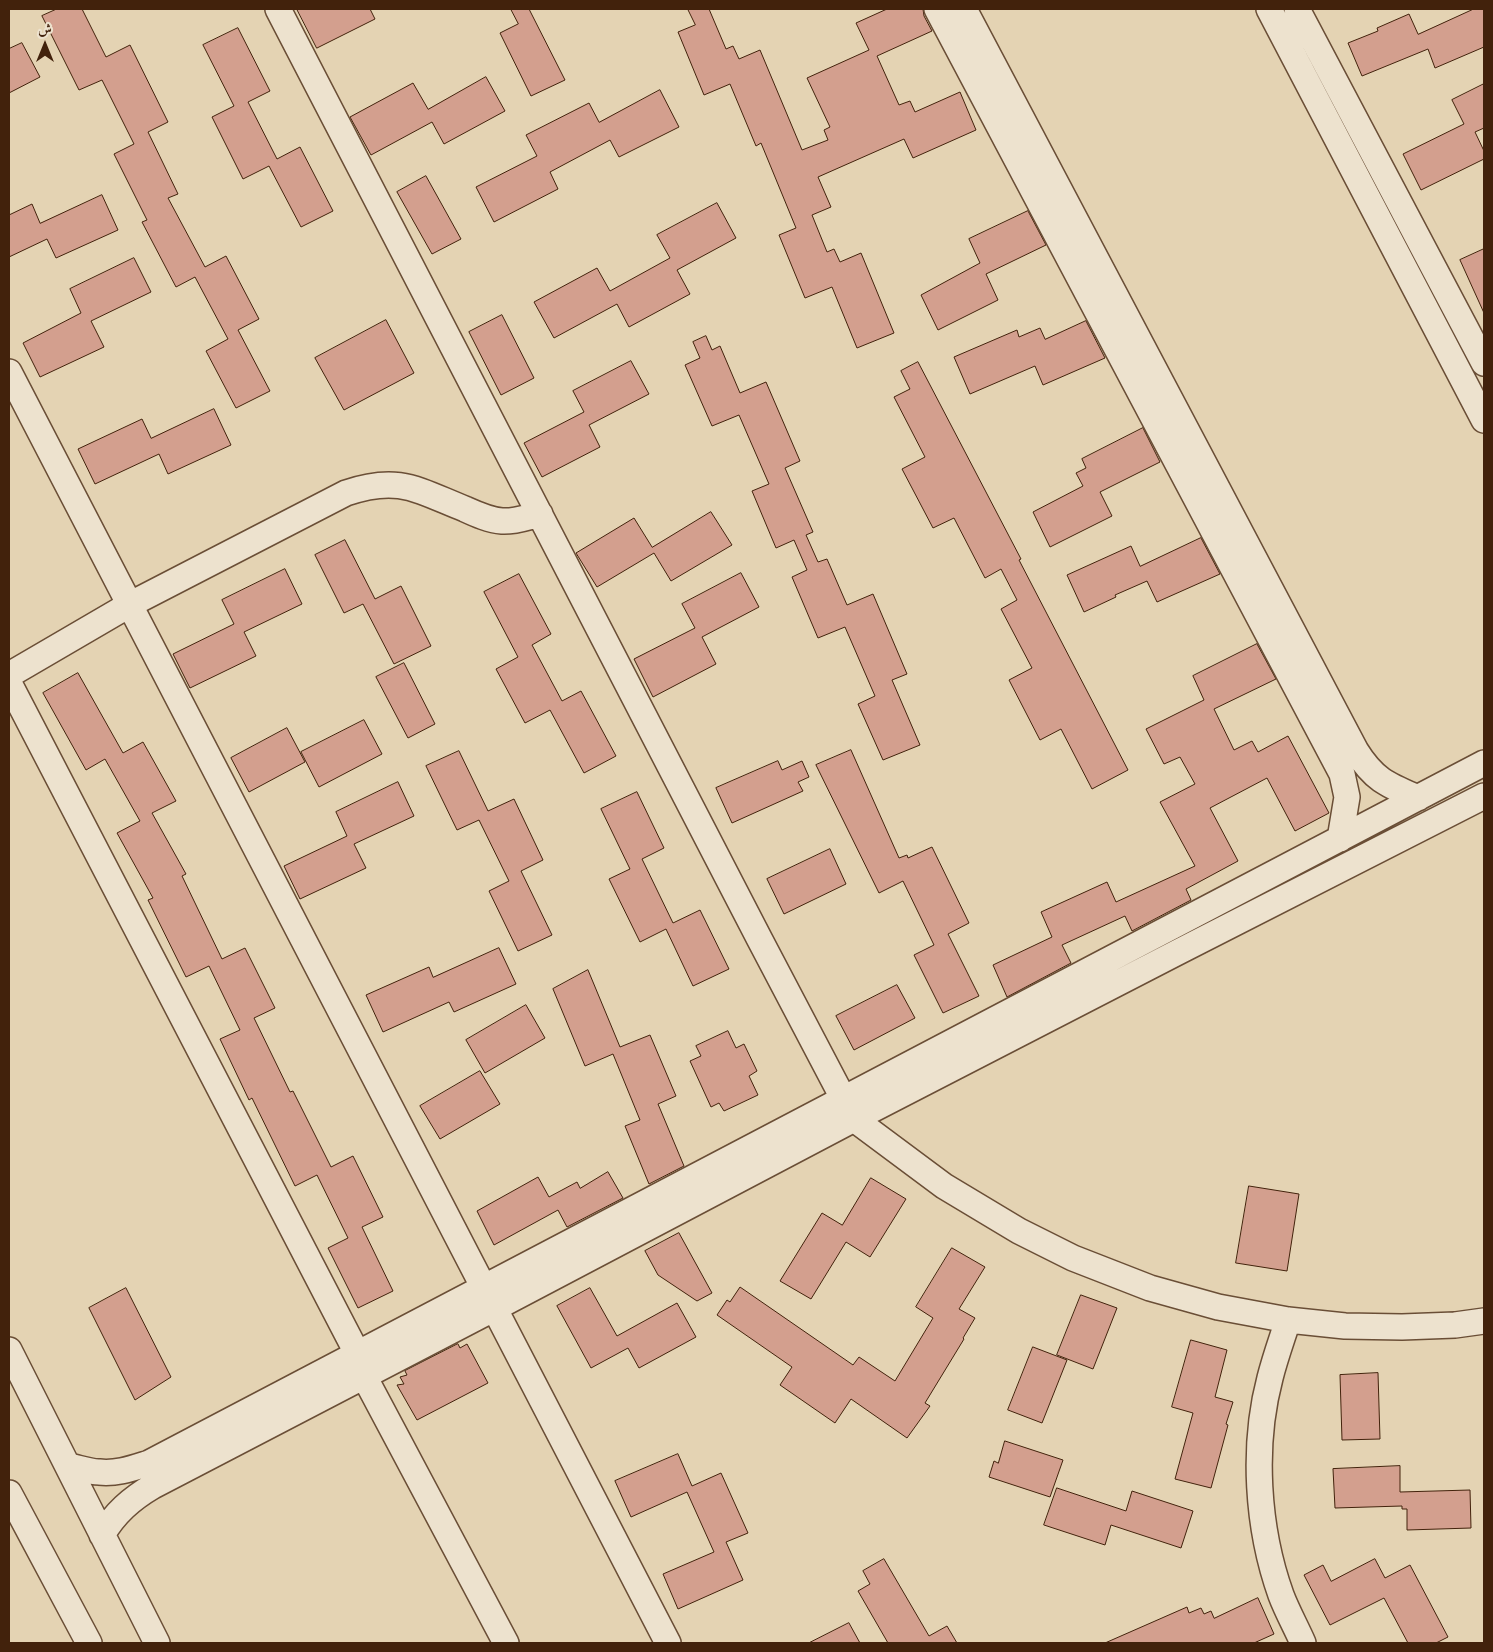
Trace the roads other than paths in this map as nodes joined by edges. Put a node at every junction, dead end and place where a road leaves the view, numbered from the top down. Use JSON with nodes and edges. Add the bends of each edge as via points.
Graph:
{"nodes":[{"id":1,"x":278,"y":9,"type":"edge"},
{"id":2,"x":937,"y":9,"type":"edge"},
{"id":3,"x":964,"y":9,"type":"edge"},
{"id":4,"x":1268,"y":9,"type":"edge"},
{"id":5,"x":1297,"y":9,"type":"edge"},
{"id":6,"x":1484,"y":363,"type":"edge"},
{"id":7,"x":9,"y":372,"type":"edge"},
{"id":8,"x":1484,"y":420,"type":"edge"},
{"id":9,"x":540,"y":514,"type":"junction"},
{"id":10,"x":130,"y":605,"type":"junction"},
{"id":11,"x":9,"y":675,"type":"edge"},
{"id":12,"x":9,"y":682,"type":"edge"},
{"id":13,"x":1484,"y":763,"type":"edge"},
{"id":14,"x":1484,"y":796,"type":"edge"},
{"id":15,"x":1418,"y":798,"type":"junction"},
{"id":16,"x":1340,"y":839,"type":"junction"},
{"id":17,"x":849,"y":1109,"type":"junction"},
{"id":18,"x":490,"y":1298,"type":"junction"},
{"id":19,"x":1288,"y":1320,"type":"junction"},
{"id":20,"x":1484,"y":1321,"type":"edge"},
{"id":21,"x":9,"y":1350,"type":"edge"},
{"id":22,"x":361,"y":1365,"type":"junction"},
{"id":23,"x":69,"y":1466,"type":"junction"},
{"id":24,"x":9,"y":1492,"type":"edge"},
{"id":25,"x":102,"y":1535,"type":"junction"},
{"id":26,"x":88,"y":1643,"type":"edge"},
{"id":27,"x":158,"y":1643,"type":"edge"},
{"id":28,"x":506,"y":1643,"type":"edge"},
{"id":29,"x":668,"y":1643,"type":"edge"},
{"id":30,"x":1303,"y":1643,"type":"edge"}],
"edges":[{"from":1,"to":9,"type":"street"},
{"from":2,"to":16,"type":"street","via":[[1342,774],[1347,797]]},
{"from":3,"to":15,"type":"street","via":[[1356,750],[1380,780]]},
{"from":4,"to":8,"type":"street"},
{"from":5,"to":6,"type":"street"},
{"from":7,"to":10,"type":"street"},
{"from":9,"to":10,"type":"street","via":[[502,521],[409,486],[366,486],[346,493]]},
{"from":9,"to":17,"type":"street"},
{"from":10,"to":11,"type":"street"},
{"from":10,"to":18,"type":"street"},
{"from":12,"to":22,"type":"street"},
{"from":13,"to":15,"type":"street"},
{"from":14,"to":17,"type":"street","via":[[1188,946]]},
{"from":15,"to":16,"type":"street"},
{"from":16,"to":17,"type":"street"},
{"from":17,"to":18,"type":"street"},
{"from":17,"to":19,"type":"street","via":[[944,1186],[1018,1231],[1073,1258],[1150,1288],[1218,1307]]},
{"from":18,"to":22,"type":"street"},
{"from":18,"to":29,"type":"street"},
{"from":19,"to":20,"type":"street","via":[[1402,1327]]},
{"from":19,"to":30,"type":"street","via":[[1269,1379],[1260,1433],[1260,1487],[1266,1539],[1281,1594]]},
{"from":21,"to":23,"type":"street"},
{"from":22,"to":23,"type":"street","via":[[149,1463],[116,1472]]},
{"from":22,"to":25,"type":"street","via":[[137,1495],[111,1520]]},
{"from":22,"to":28,"type":"street"},
{"from":23,"to":25,"type":"street"},
{"from":24,"to":26,"type":"street"},
{"from":25,"to":27,"type":"street"}]}
